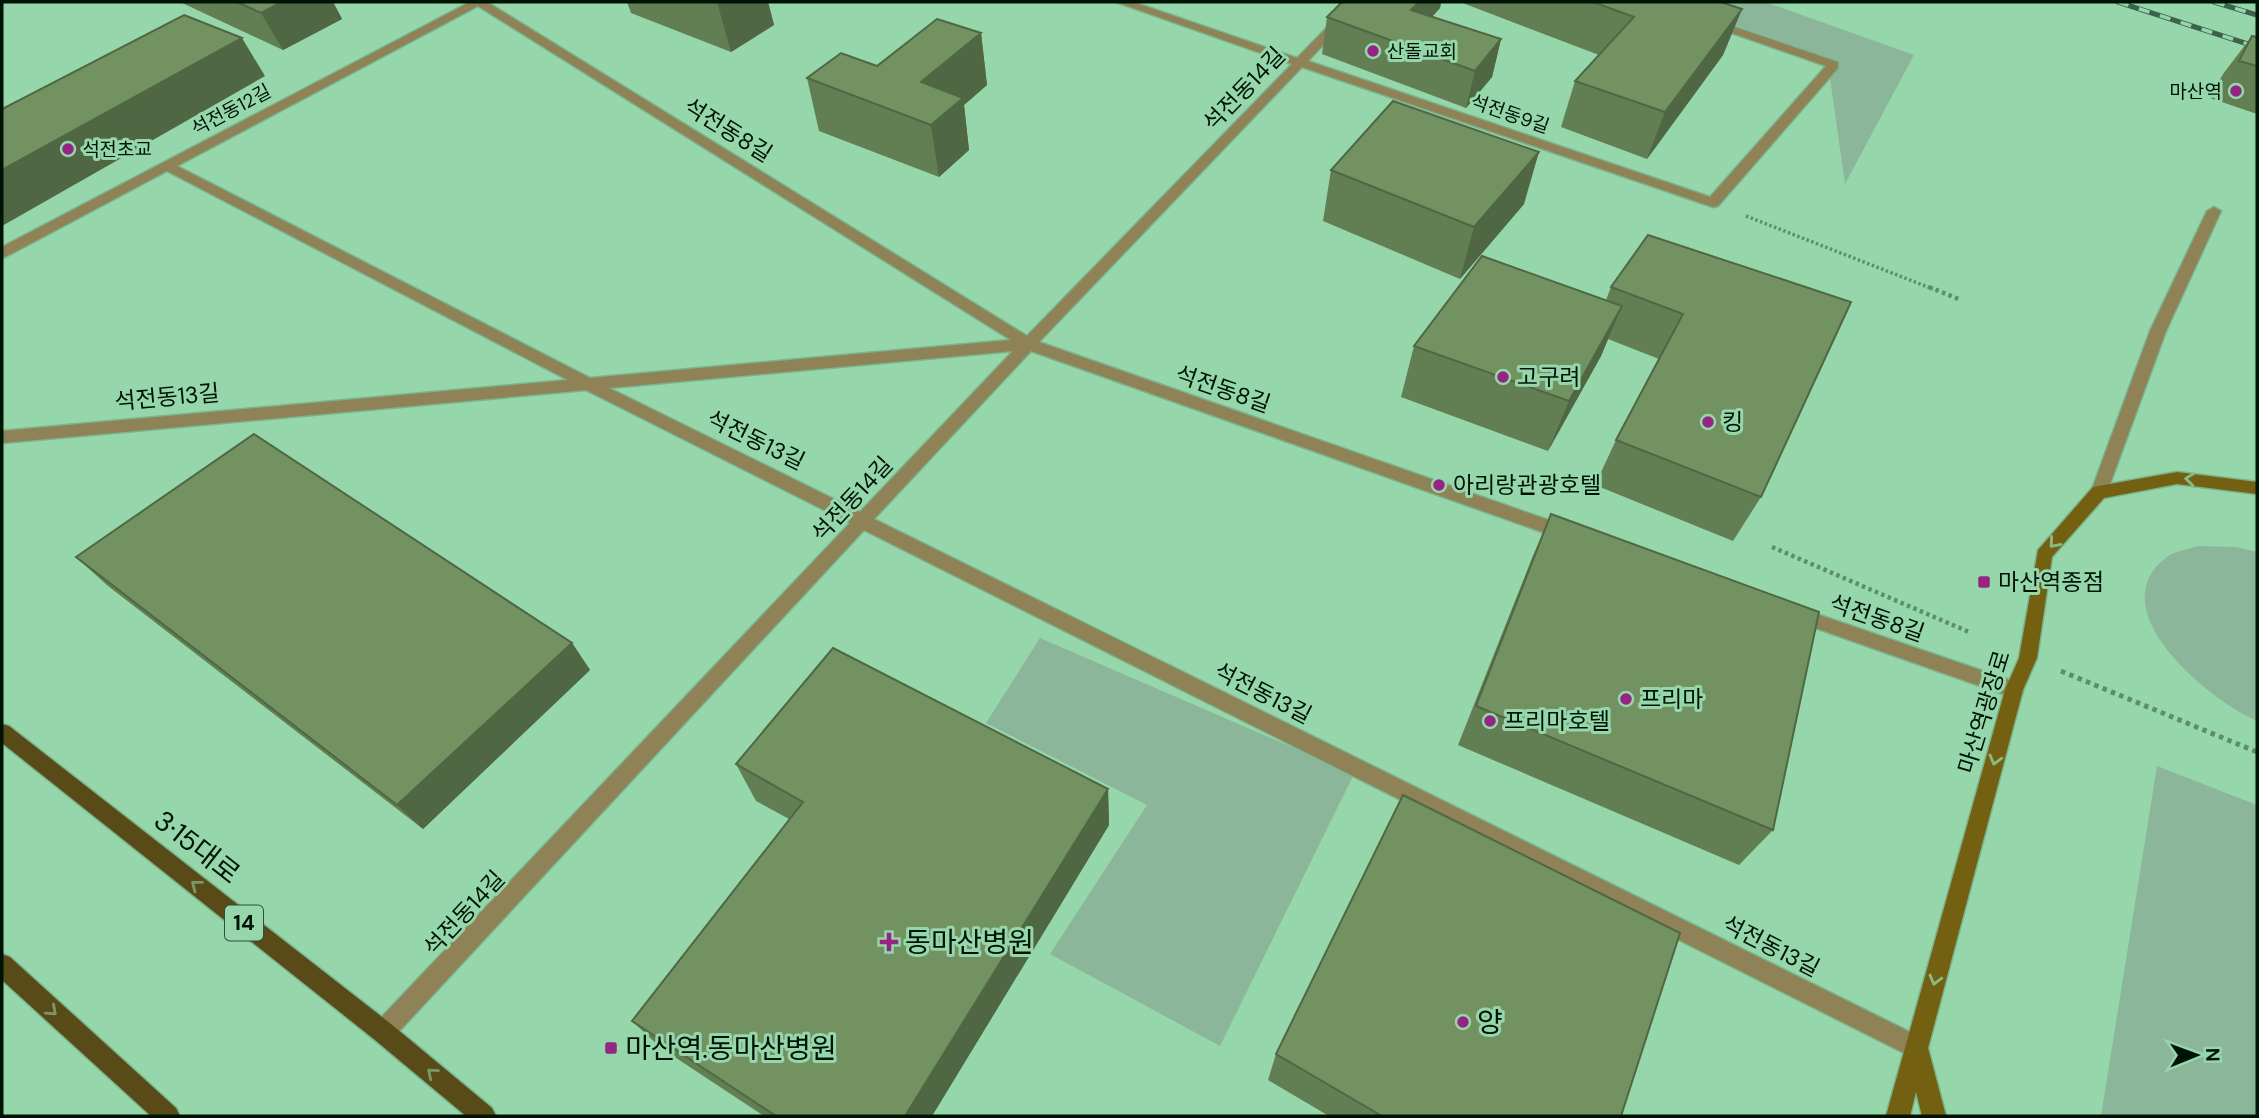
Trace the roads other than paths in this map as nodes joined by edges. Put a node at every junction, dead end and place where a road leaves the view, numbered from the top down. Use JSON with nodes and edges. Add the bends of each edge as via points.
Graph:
{"nodes":[{"id":1,"x":478,"y":2,"type":"edge"},
{"id":2,"x":1122,"y":2,"type":"edge"},
{"id":3,"x":1358,"y":2,"type":"edge"},
{"id":4,"x":1705,"y":20,"type":"edge"},
{"id":5,"x":1301,"y":63,"type":"junction"},
{"id":6,"x":167,"y":166,"type":"junction"},
{"id":7,"x":2214,"y":211,"type":"dead end"},
{"id":8,"x":2,"y":253,"type":"edge"},
{"id":9,"x":1028,"y":344,"type":"junction"},
{"id":10,"x":588,"y":384,"type":"junction"},
{"id":11,"x":2,"y":437,"type":"edge"},
{"id":12,"x":2257,"y":488,"type":"edge"},
{"id":13,"x":2099,"y":492,"type":"junction"},
{"id":14,"x":863,"y":521,"type":"junction"},
{"id":15,"x":1580,"y":538,"type":"edge"},
{"id":16,"x":1777,"y":607,"type":"edge"},
{"id":17,"x":2014,"y":690,"type":"junction"},
{"id":18,"x":2,"y":732,"type":"edge"},
{"id":19,"x":2,"y":965,"type":"edge"},
{"id":20,"x":383,"y":1032,"type":"junction"},
{"id":21,"x":1916,"y":1046,"type":"junction"},
{"id":22,"x":168,"y":1116,"type":"edge"},
{"id":23,"x":484,"y":1116,"type":"edge"},
{"id":24,"x":1898,"y":1116,"type":"edge"},
{"id":25,"x":1934,"y":1116,"type":"edge"}],
"edges":[{"from":1,"to":6,"type":"street","name":"석전동12길"},
{"from":1,"to":9,"type":"street","name":"석전동8길"},
{"from":2,"to":5,"type":"street","name":"석전동9길"},
{"from":3,"to":5,"type":"street","name":"석전동14길"},
{"from":4,"to":5,"type":"street","name":"석전동9길","via":[[1834,65],[1713,203]]},
{"from":5,"to":9,"type":"street","name":"석전동14길"},
{"from":6,"to":8,"type":"street","name":"석전동12길"},
{"from":6,"to":10,"type":"street","name":"석전동13길"},
{"from":7,"to":13,"type":"street","via":[[2158,331]]},
{"from":9,"to":10,"type":"street","name":"석전동13길"},
{"from":9,"to":14,"type":"street","name":"석전동14길"},
{"from":9,"to":15,"type":"street","name":"석전동8길"},
{"from":10,"to":11,"type":"street","name":"석전동13길"},
{"from":10,"to":14,"type":"street","name":"석전동13길"},
{"from":12,"to":13,"type":"main road","one_way":true,"via":[[2177,478]]},
{"from":13,"to":17,"type":"main road","name":"마산역광장로","one_way":true,"via":[[2044,555],[2028,658]]},
{"from":14,"to":20,"type":"street","name":"석전동14길"},
{"from":14,"to":21,"type":"street","name":"석전동13길"},
{"from":16,"to":17,"type":"street","name":"석전동8길"},
{"from":17,"to":21,"type":"main road","name":"마산역광장로","one_way":true},
{"from":20,"to":18,"type":"main road","name":"3·15대로","number":"14","one_way":true},
{"from":19,"to":22,"type":"main road","one_way":true},
{"from":23,"to":20,"type":"main road","name":"3·15대로","number":"14","one_way":true},
{"from":21,"to":24,"type":"main road","name":"마산역광장로"},
{"from":21,"to":25,"type":"main road"}]}
